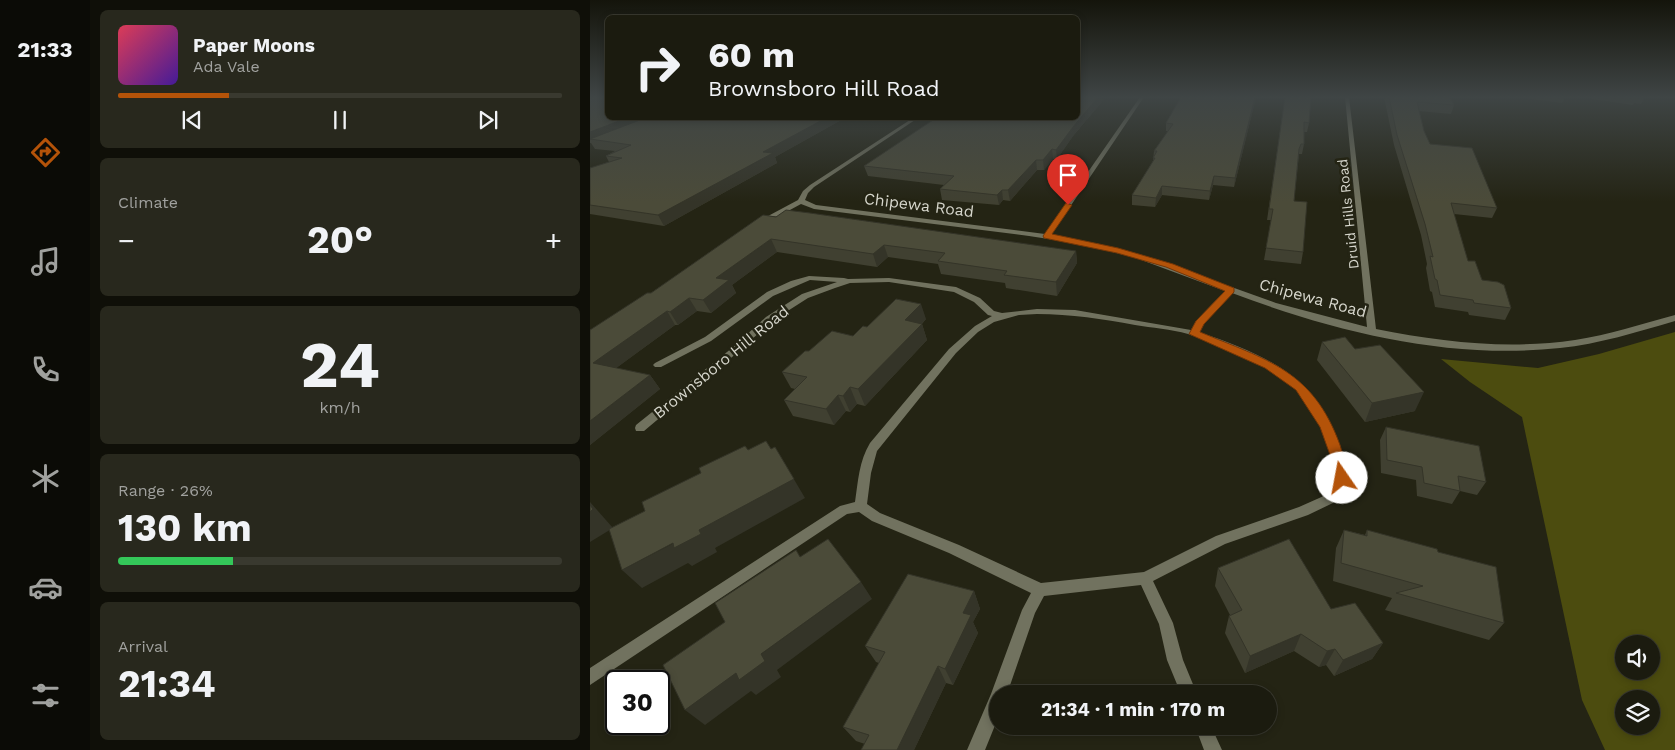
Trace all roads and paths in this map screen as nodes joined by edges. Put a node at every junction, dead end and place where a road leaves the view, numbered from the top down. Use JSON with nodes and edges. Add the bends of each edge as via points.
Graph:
{"nodes":[{"id":1,"x":895,"y":132,"type":"edge"},
{"id":2,"x":1118,"y":132,"type":"edge"},
{"id":3,"x":1351,"y":132,"type":"edge"},
{"id":4,"x":801,"y":201,"type":"junction"},
{"id":5,"x":754,"y":226,"type":"edge"},
{"id":6,"x":1047,"y":236,"type":"junction"},
{"id":7,"x":850,"y":281,"type":"junction"},
{"id":8,"x":1231,"y":290,"type":"junction"},
{"id":9,"x":1001,"y":316,"type":"junction"},
{"id":10,"x":1675,"y":318,"type":"edge"},
{"id":11,"x":1372,"y":330,"type":"junction"},
{"id":12,"x":1194,"y":334,"type":"junction"},
{"id":13,"x":658,"y":365,"type":"dead end"},
{"id":14,"x":640,"y":428,"type":"dead end"},
{"id":15,"x":861,"y":506,"type":"junction"},
{"id":16,"x":1145,"y":578,"type":"junction"},
{"id":17,"x":1040,"y":590,"type":"junction"},
{"id":18,"x":590,"y":677,"type":"edge"},
{"id":19,"x":1002,"y":685,"type":"edge"},
{"id":20,"x":1186,"y":685,"type":"edge"},
{"id":21,"x":989,"y":718,"type":"edge"},
{"id":22,"x":1207,"y":735,"type":"edge"},
{"id":23,"x":976,"y":750,"type":"edge"},
{"id":24,"x":1213,"y":750,"type":"edge"}],
"edges":[{"from":1,"to":4,"type":"street","via":[[812,186]]},
{"from":2,"to":6,"type":"street"},
{"from":3,"to":11,"type":"street","name":"Druid Hills Road"},
{"from":4,"to":5,"type":"street"},
{"from":4,"to":6,"type":"street","name":"Chipewa Road","via":[[814,207]]},
{"from":6,"to":8,"type":"street","name":"Chipewa Road","via":[[1118,250]]},
{"from":7,"to":9,"type":"street","name":"Brownsboro Hill Road","via":[[890,280],[956,290]]},
{"from":7,"to":13,"type":"street","via":[[809,278],[794,283],[770,294],[708,339]]},
{"from":7,"to":14,"type":"street","name":"Brownsboro Hill Road","via":[[805,296],[769,319]]},
{"from":8,"to":11,"type":"street","name":"Chipewa Road","via":[[1296,312]]},
{"from":8,"to":12,"type":"street","via":[[1199,323]]},
{"from":9,"to":12,"type":"street","via":[[1026,312],[1083,314]]},
{"from":9,"to":15,"type":"street","via":[[975,330],[941,364],[871,452]]},
{"from":10,"to":11,"type":"street","name":"Chipewa Road","via":[[1615,336],[1516,348],[1445,343]]},
{"from":12,"to":16,"type":"street","via":[[1269,365],[1300,387],[1327,426],[1340,466],[1343,490],[1331,499],[1232,535]]},
{"from":15,"to":17,"type":"street","via":[[876,518],[954,549]]},
{"from":15,"to":18,"type":"street","via":[[844,510]]},
{"from":16,"to":17,"type":"street"},
{"from":16,"to":20,"type":"street","via":[[1166,623],[1175,660]]},
{"from":17,"to":19,"type":"street"},
{"from":21,"to":23,"type":"street"},
{"from":22,"to":24,"type":"street"}]}
